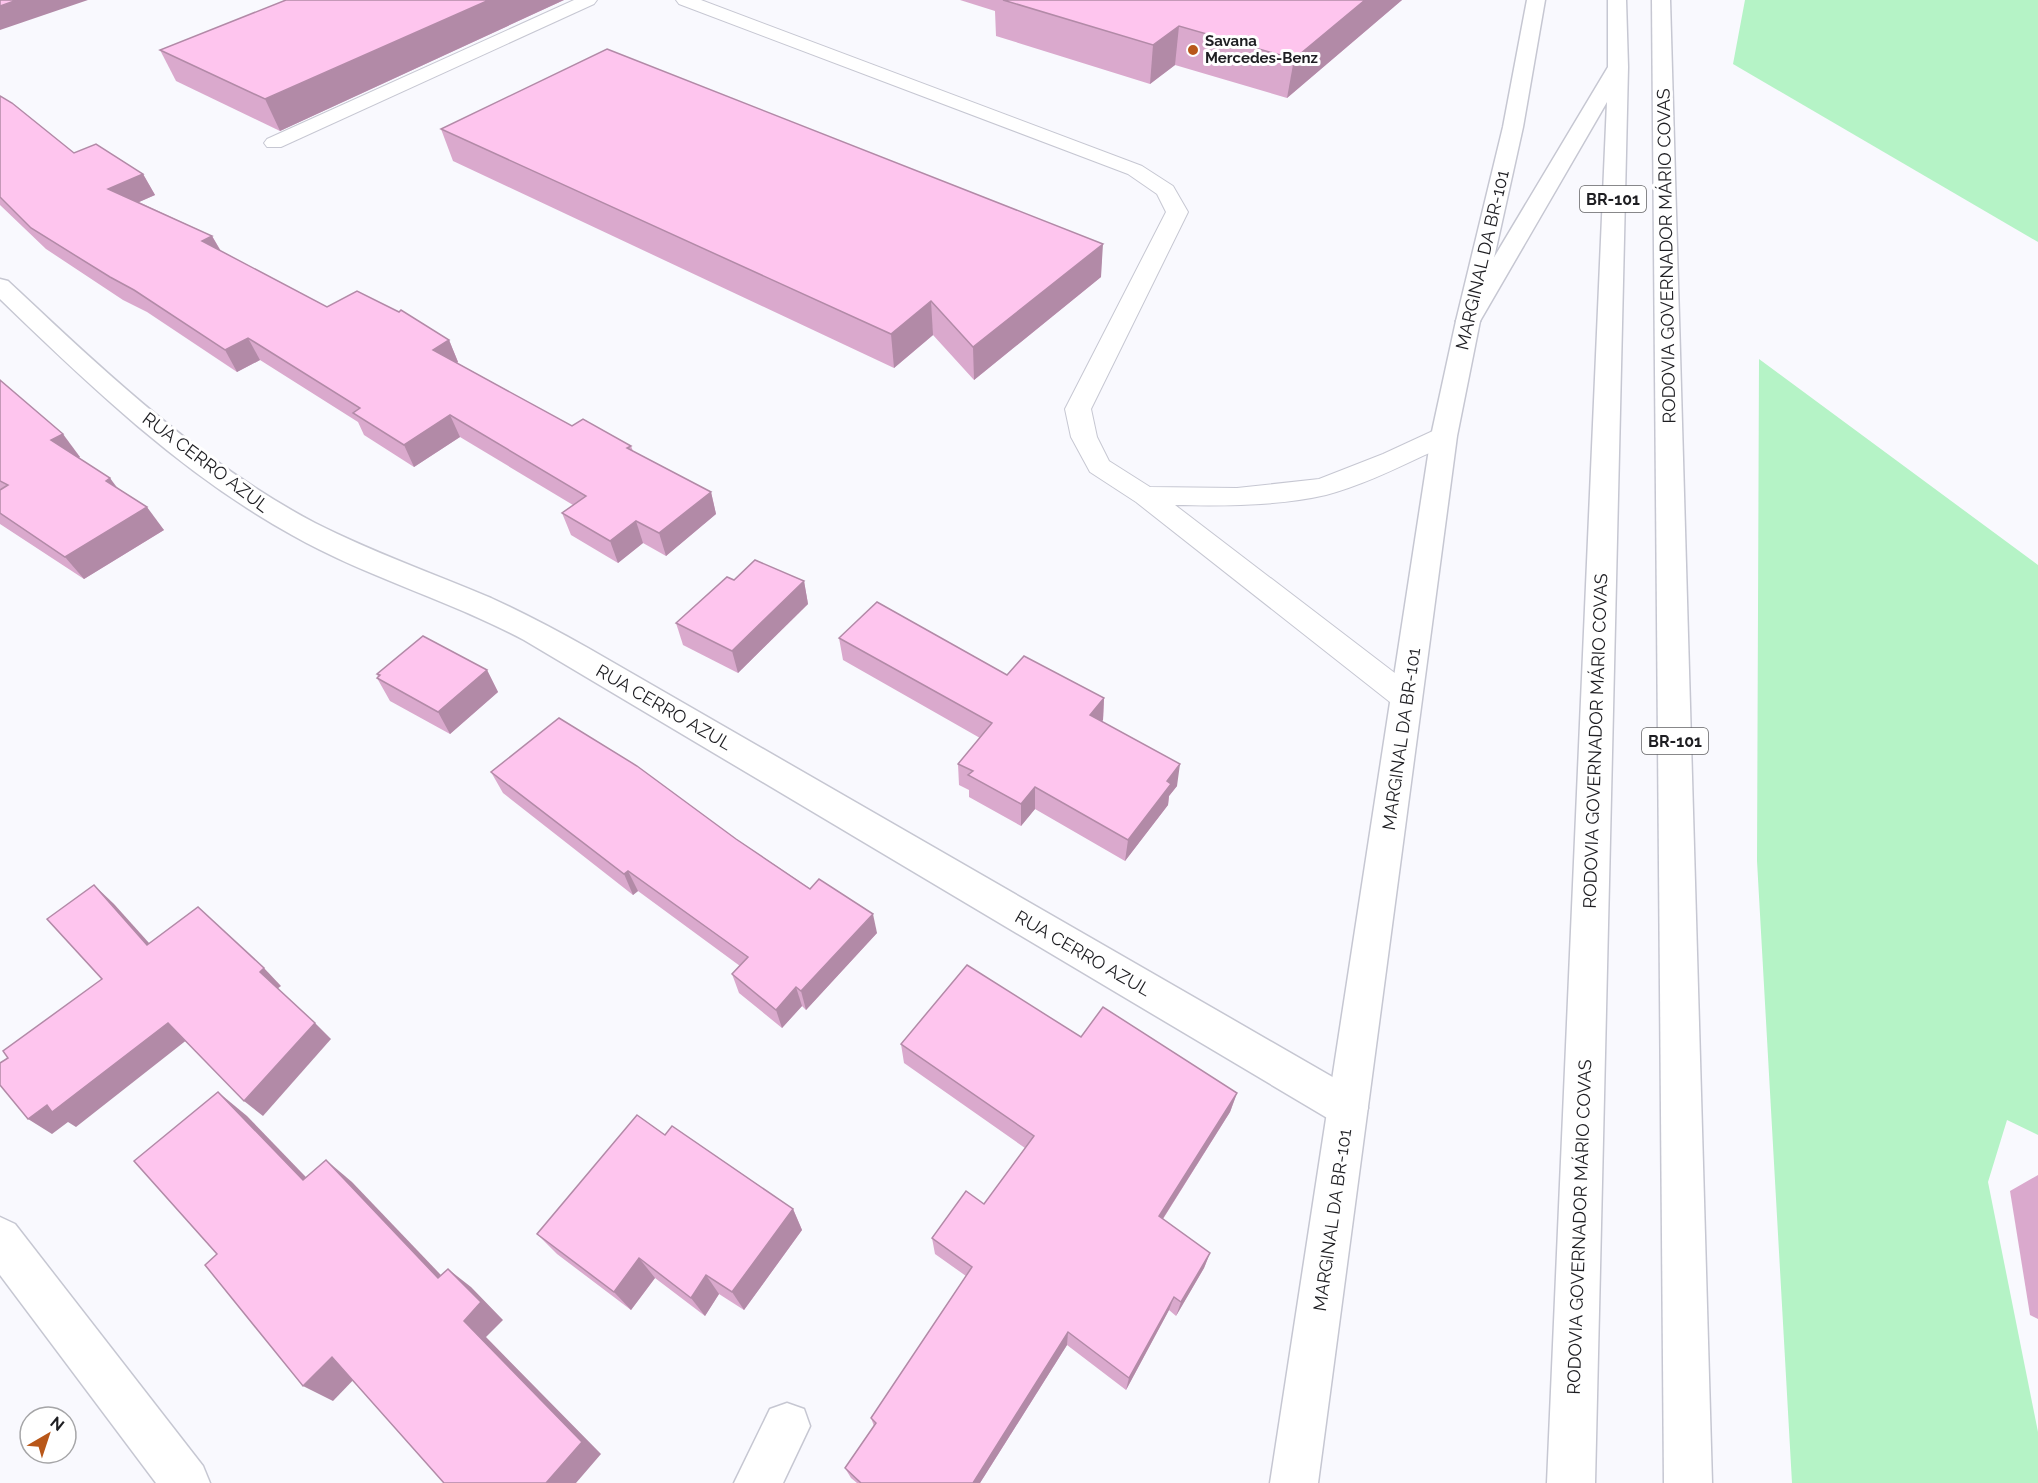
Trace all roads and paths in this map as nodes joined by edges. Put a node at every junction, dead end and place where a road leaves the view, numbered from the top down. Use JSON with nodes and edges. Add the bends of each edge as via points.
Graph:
{"nodes":[{"id":1,"x":588,"y":0,"type":"edge"},
{"id":2,"x":685,"y":0,"type":"edge"},
{"id":3,"x":1536,"y":0,"type":"edge"},
{"id":4,"x":1617,"y":0,"type":"edge"},
{"id":5,"x":1661,"y":0,"type":"edge"},
{"id":6,"x":1618,"y":67,"type":"junction"},
{"id":7,"x":274,"y":143,"type":"dead end"},
{"id":8,"x":0,"y":286,"type":"edge"},
{"id":9,"x":1468,"y":321,"type":"junction"},
{"id":10,"x":1444,"y":436,"type":"junction"},
{"id":11,"x":1145,"y":496,"type":"junction"},
{"id":12,"x":1406,"y":698,"type":"junction"},
{"id":13,"x":1348,"y":1108,"type":"junction"},
{"id":14,"x":0,"y":1239,"type":"edge"},
{"id":15,"x":787,"y":1426,"type":"dead end"},
{"id":16,"x":186,"y":1483,"type":"edge"},
{"id":17,"x":759,"y":1483,"type":"edge"},
{"id":18,"x":1294,"y":1483,"type":"edge"},
{"id":19,"x":1571,"y":1483,"type":"edge"},
{"id":20,"x":1688,"y":1483,"type":"edge"}],
"edges":[{"from":1,"to":7,"type":"lane"},
{"from":2,"to":11,"type":"lane","via":[[1135,170],[1166,190],[1177,212],[1078,409],[1084,437],[1099,466]]},
{"from":3,"to":9,"type":"main road","name":"MARGINAL DA BR-101","via":[[1513,127]]},
{"from":4,"to":6,"type":"main road","name":"RODOVIA GOVERNADOR MÁRIO COVAS","number":"BR-101"},
{"from":5,"to":20,"type":"main road","name":"RODOVIA GOVERNADOR MÁRIO COVAS","number":"BR-101"},
{"from":6,"to":9,"type":"main road"},
{"from":6,"to":19,"type":"main road","name":"RODOVIA GOVERNADOR MÁRIO COVAS","number":"BR-101"},
{"from":8,"to":13,"type":"main road","name":"RUA CERRO AZUL","via":[[153,425],[277,514],[335,546],[508,619],[577,656]]},
{"from":9,"to":10,"type":"main road","name":"MARGINAL DA BR-101"},
{"from":10,"to":11,"type":"lane","via":[[1323,487],[1237,497]]},
{"from":10,"to":12,"type":"main road","name":"MARGINAL DA BR-101"},
{"from":11,"to":12,"type":"lane"},
{"from":12,"to":13,"type":"main road","name":"MARGINAL DA BR-101"},
{"from":13,"to":18,"type":"main road","name":"MARGINAL DA BR-101"},
{"from":14,"to":16,"type":"main road"},
{"from":15,"to":17,"type":"main road"}]}
